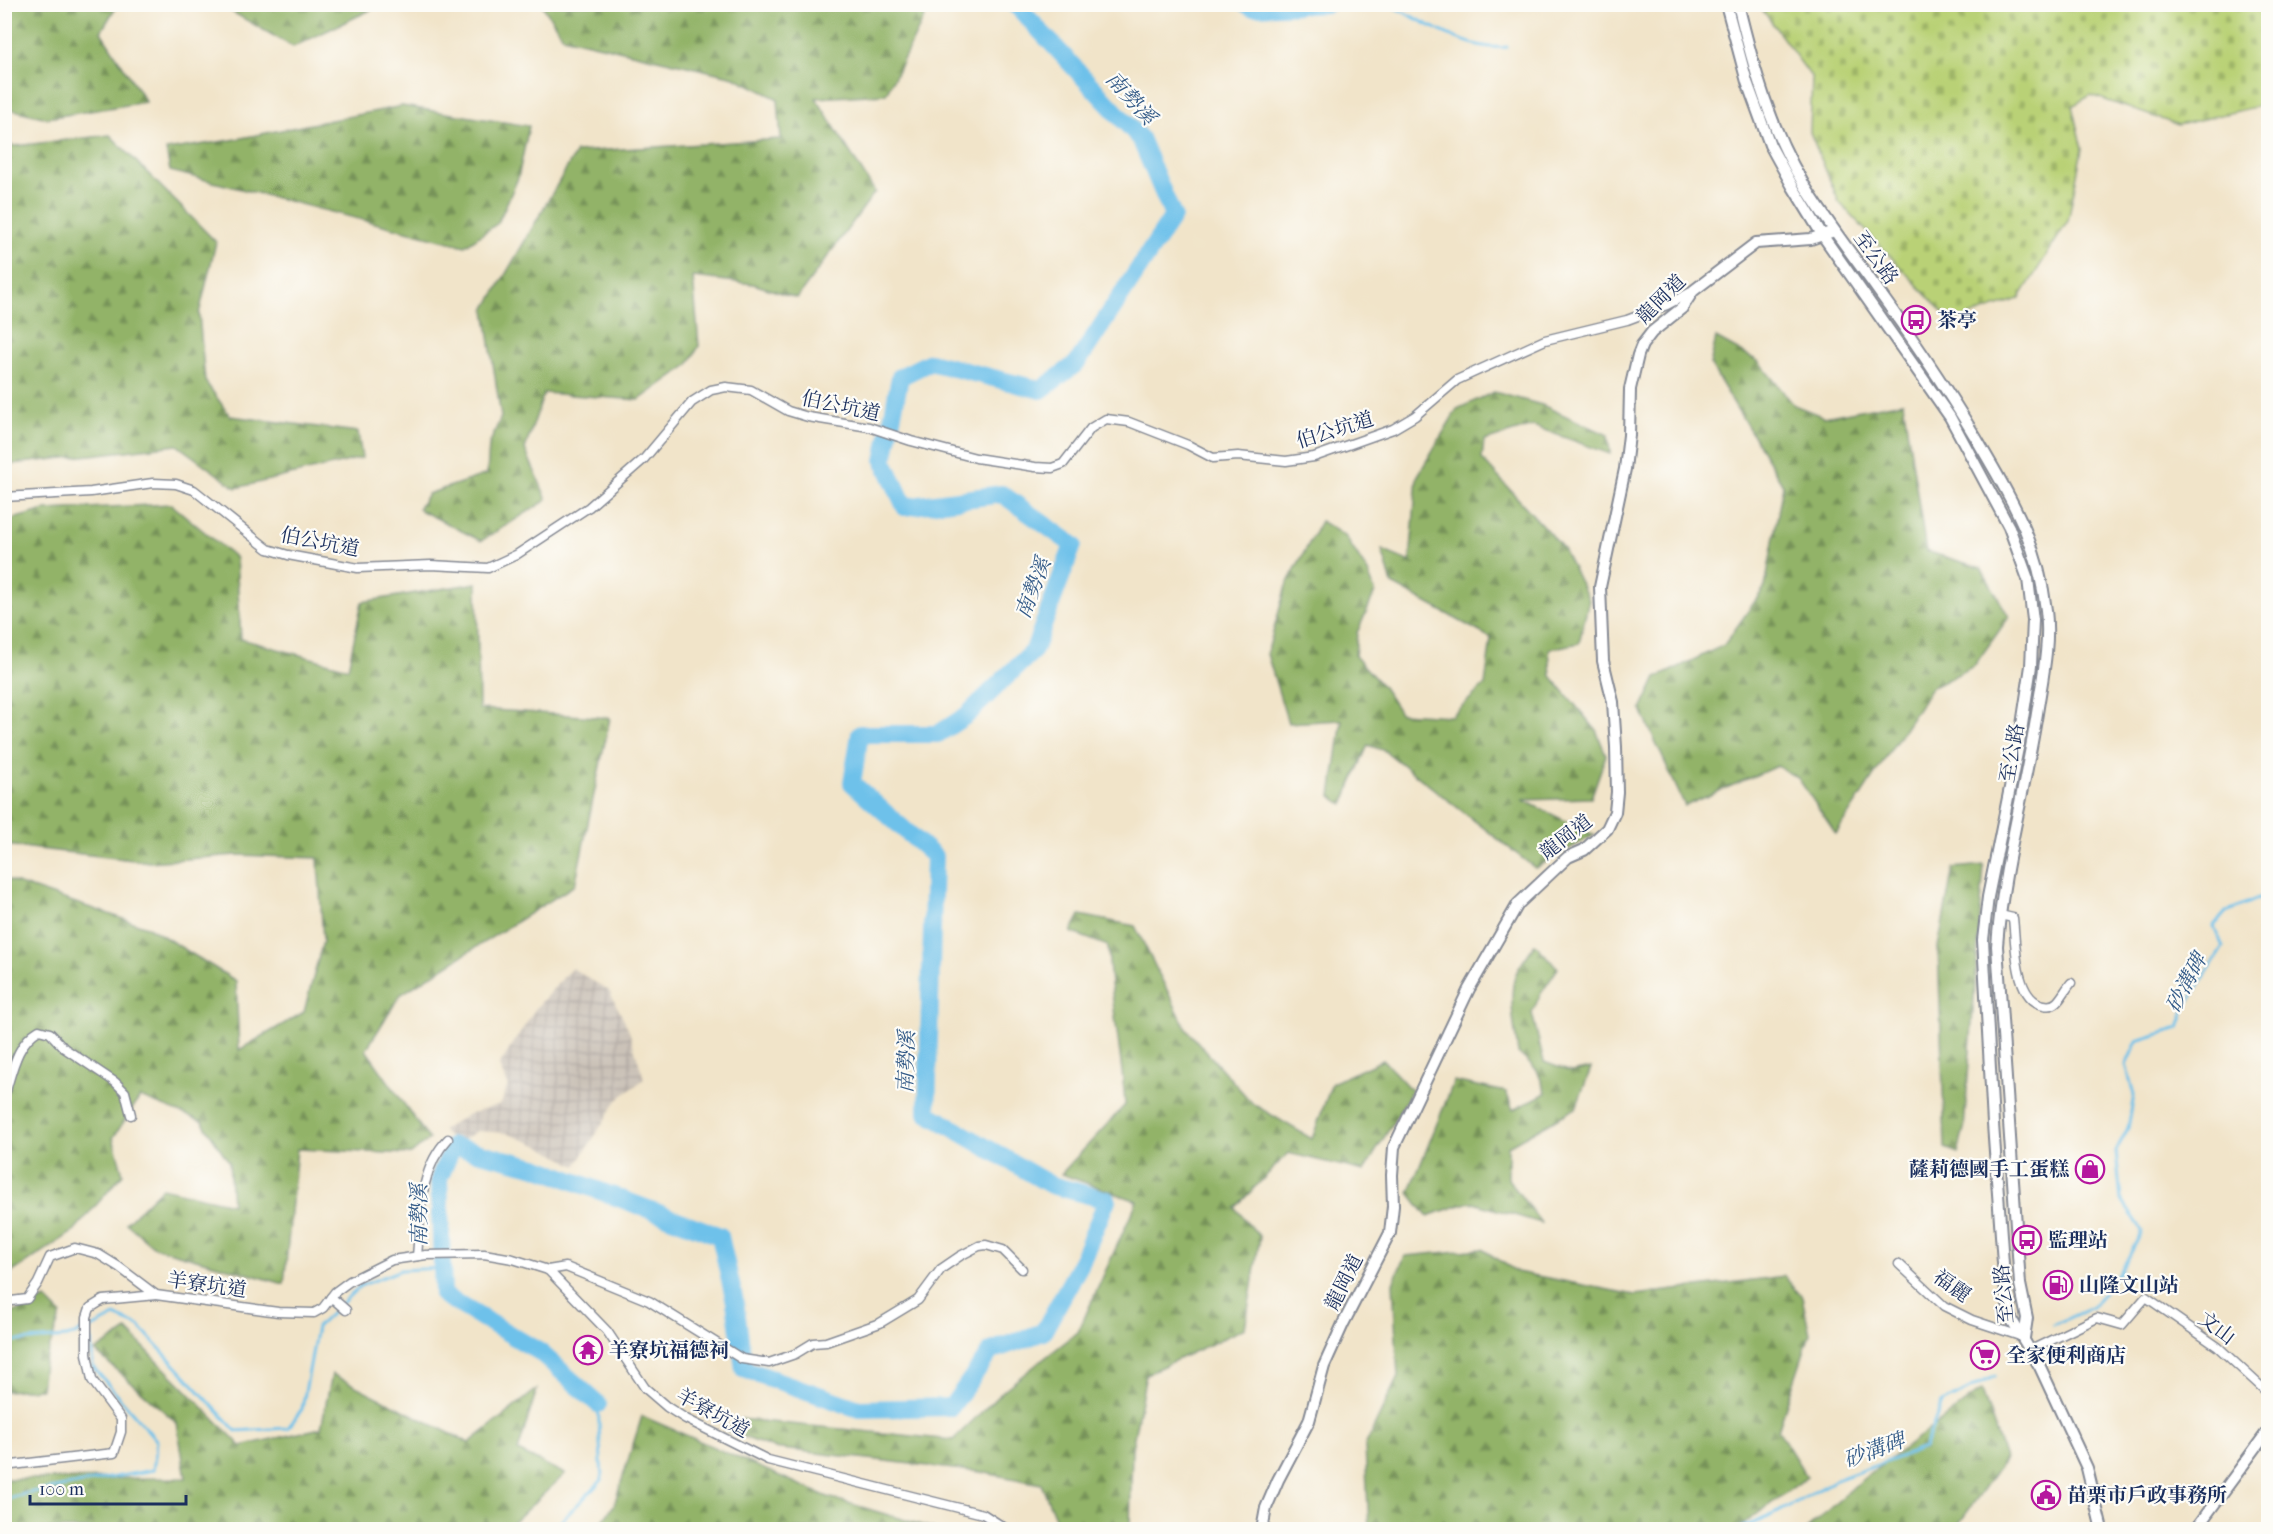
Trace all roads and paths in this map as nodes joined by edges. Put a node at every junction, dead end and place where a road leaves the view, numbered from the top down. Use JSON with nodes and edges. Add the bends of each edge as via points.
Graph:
{"nodes":[{"id":1,"x":1726,"y":4,"type":"edge"},
{"id":2,"x":1738,"y":4,"type":"edge"},
{"id":3,"x":1834,"y":231,"type":"junction"},
{"id":4,"x":1823,"y":236,"type":"junction"},
{"id":5,"x":1693,"y":291,"type":"junction"},
{"id":6,"x":1960,"y":410,"type":"junction"},
{"id":7,"x":1950,"y":417,"type":"junction"},
{"id":8,"x":4,"y":497,"type":"edge"},
{"id":9,"x":2022,"y":521,"type":"junction"},
{"id":10,"x":2009,"y":527,"type":"junction"},
{"id":11,"x":2010,"y":786,"type":"junction"},
{"id":12,"x":2024,"y":788,"type":"junction"},
{"id":13,"x":2000,"y":915,"type":"junction"},
{"id":14,"x":2071,"y":983,"type":"dead end"},
{"id":15,"x":2005,"y":1056,"type":"junction"},
{"id":16,"x":1990,"y":1058,"type":"junction"},
{"id":17,"x":4,"y":1097,"type":"edge"},
{"id":18,"x":131,"y":1115,"type":"dead end"},
{"id":19,"x":448,"y":1139,"type":"dead end"},
{"id":20,"x":422,"y":1256,"type":"junction"},
{"id":21,"x":1899,"y":1264,"type":"dead end"},
{"id":22,"x":1022,"y":1269,"type":"dead end"},
{"id":23,"x":548,"y":1270,"type":"junction"},
{"id":24,"x":156,"y":1295,"type":"junction"},
{"id":25,"x":331,"y":1298,"type":"junction"},
{"id":26,"x":4,"y":1302,"type":"edge"},
{"id":27,"x":346,"y":1310,"type":"dead end"},
{"id":28,"x":2024,"y":1338,"type":"junction"},
{"id":29,"x":2031,"y":1350,"type":"junction"},
{"id":30,"x":2268,"y":1393,"type":"edge"},
{"id":31,"x":2268,"y":1431,"type":"edge"},
{"id":32,"x":4,"y":1466,"type":"edge"},
{"id":33,"x":1008,"y":1530,"type":"edge"},
{"id":34,"x":1262,"y":1530,"type":"edge"},
{"id":35,"x":2102,"y":1530,"type":"edge"},
{"id":36,"x":2195,"y":1530,"type":"edge"}],
"edges":[{"from":1,"to":4,"type":"street","name":"至公路","via":[[1747,82],[1770,145]]},
{"from":2,"to":3,"type":"street","name":"至公路","via":[[1780,140]]},
{"from":3,"to":4,"type":"street","name":"龍岡道"},
{"from":3,"to":6,"type":"street","name":"至公路"},
{"from":4,"to":5,"type":"street","name":"龍岡道","via":[[1756,243]]},
{"from":4,"to":7,"type":"street","name":"至公路"},
{"from":5,"to":8,"type":"street","name":"伯公坑道","via":[[1627,320],[1545,340],[1457,380],[1415,416],[1392,429],[1314,457],[1286,461],[1238,456],[1213,458],[1129,422],[1106,419],[1091,428],[1064,464],[1052,468],[976,458],[869,426],[808,417],[788,411],[751,390],[711,390],[692,402],[644,459],[589,507],[516,555],[488,568],[358,568],[288,555],[268,549],[194,490],[176,484]]},
{"from":5,"to":34,"type":"street","name":"龍岡道","via":[[1682,308],[1652,332],[1638,355],[1630,389],[1625,469],[1600,587],[1603,661],[1613,702],[1615,812],[1607,829],[1584,850],[1560,864],[1518,904],[1469,989],[1394,1147],[1390,1233],[1324,1366],[1308,1421],[1266,1508]]},
{"from":6,"to":7,"type":"street"},
{"from":6,"to":9,"type":"street","name":"至公路"},
{"from":7,"to":10,"type":"street","name":"至公路"},
{"from":9,"to":10,"type":"street"},
{"from":9,"to":12,"type":"street","name":"至公路","via":[[2041,573],[2047,613],[2046,661]]},
{"from":10,"to":11,"type":"street","name":"至公路","via":[[2028,579],[2033,620],[2031,666]]},
{"from":11,"to":12,"type":"street"},
{"from":11,"to":16,"type":"street","name":"至公路","via":[[1983,940]]},
{"from":12,"to":13,"type":"street","name":"至公路"},
{"from":13,"to":14,"type":"street","via":[[2013,918],[2022,985],[2029,997],[2052,1006]]},
{"from":13,"to":15,"type":"street","name":"至公路","via":[[1997,946]]},
{"from":15,"to":16,"type":"street"},
{"from":15,"to":28,"type":"street","name":"至公路","via":[[2020,1284],[2027,1318]]},
{"from":16,"to":28,"type":"street","name":"至公路","via":[[2004,1276],[2010,1317]]},
{"from":17,"to":18,"type":"street","via":[[20,1049],[39,1030],[50,1033],[64,1048],[115,1082],[124,1092]]},
{"from":19,"to":20,"type":"street","via":[[436,1151],[424,1178]]},
{"from":20,"to":23,"type":"street","name":"羊寮坑道","via":[[484,1254]]},
{"from":20,"to":25,"type":"street","name":"羊寮坑道","via":[[392,1260],[368,1271]]},
{"from":21,"to":28,"type":"street","name":"福麗","via":[[1944,1306]]},
{"from":22,"to":23,"type":"street","via":[[1003,1250],[979,1246],[941,1269],[918,1300],[880,1323],[813,1343],[769,1363],[742,1359],[649,1301],[566,1266]]},
{"from":23,"to":33,"type":"street","name":"羊寮坑道","via":[[607,1331],[645,1388],[686,1419],[768,1460],[983,1514]]},
{"from":24,"to":25,"type":"street","name":"羊寮坑道","via":[[278,1312],[314,1313]]},
{"from":24,"to":26,"type":"street","name":"羊寮坑道","via":[[98,1254],[75,1248],[50,1257],[27,1299]]},
{"from":24,"to":32,"type":"street","via":[[103,1300],[90,1308],[86,1333],[92,1380],[120,1419],[121,1432],[114,1454]]},
{"from":25,"to":27,"type":"street"},
{"from":28,"to":29,"type":"street","name":"至公路"},
{"from":29,"to":30,"type":"street","name":"文山","via":[[2097,1318],[2122,1324],[2146,1297],[2218,1347]]},
{"from":29,"to":35,"type":"street","name":"至公路","via":[[2087,1468]]},
{"from":31,"to":36,"type":"street"}]}
